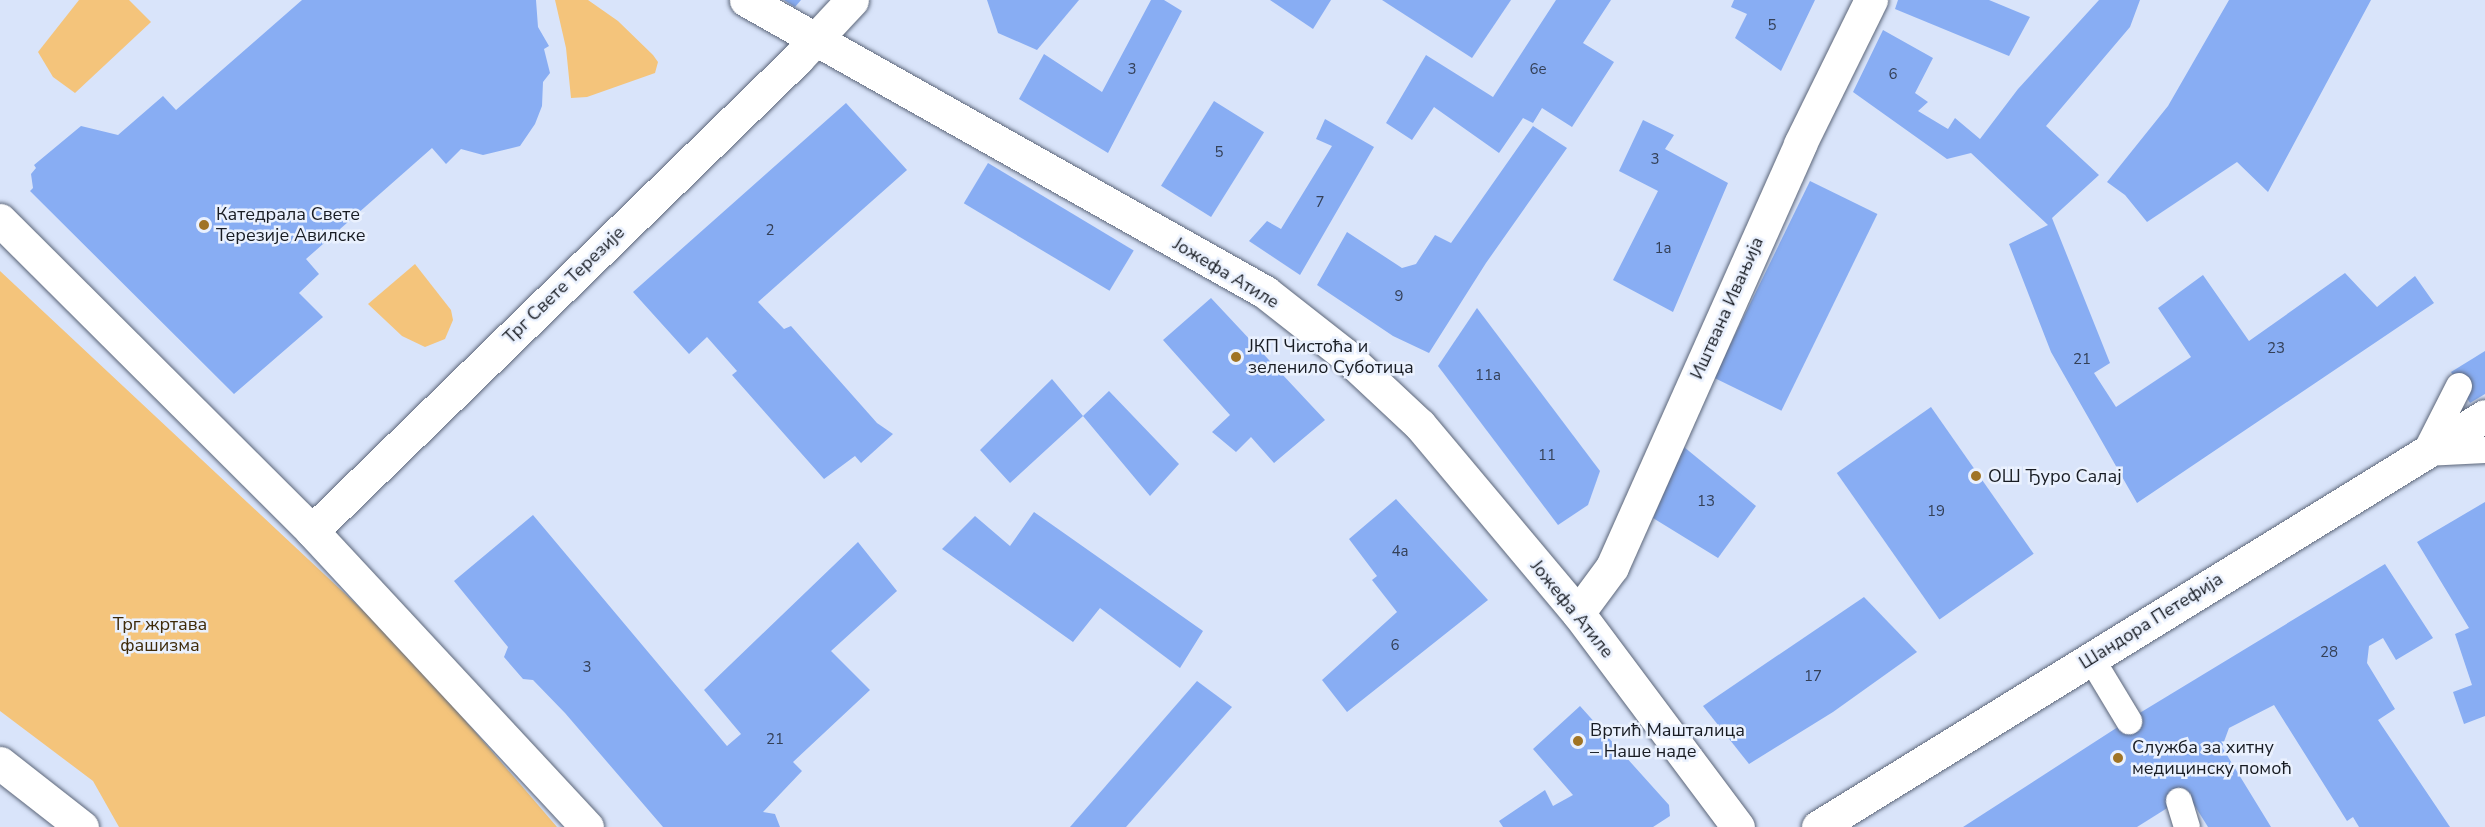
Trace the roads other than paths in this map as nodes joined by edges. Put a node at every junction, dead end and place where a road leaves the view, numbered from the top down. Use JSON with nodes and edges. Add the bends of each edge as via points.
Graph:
{"nodes":[{"id":1,"x":746,"y":0,"type":"edge"},
{"id":2,"x":852,"y":0,"type":"edge"},
{"id":3,"x":1870,"y":0,"type":"edge"},
{"id":4,"x":816,"y":40,"type":"junction"},
{"id":5,"x":0,"y":220,"type":"edge"},
{"id":6,"x":2459,"y":386,"type":"dead end"},
{"id":7,"x":2485,"y":416,"type":"edge"},
{"id":8,"x":2485,"y":450,"type":"edge"},
{"id":9,"x":2424,"y":453,"type":"junction"},
{"id":10,"x":312,"y":531,"type":"junction"},
{"id":11,"x":1578,"y":613,"type":"junction"},
{"id":12,"x":2091,"y":658,"type":"junction"},
{"id":13,"x":2129,"y":721,"type":"dead end"},
{"id":14,"x":0,"y":763,"type":"edge"},
{"id":15,"x":2179,"y":801,"type":"dead end"},
{"id":16,"x":82,"y":827,"type":"edge"},
{"id":17,"x":587,"y":827,"type":"edge"},
{"id":18,"x":1738,"y":827,"type":"edge"},
{"id":19,"x":1818,"y":827,"type":"edge"},
{"id":20,"x":2187,"y":827,"type":"edge"}],
"edges":[{"from":1,"to":4,"type":"street"},
{"from":2,"to":4,"type":"street","name":"Трг Свете Терезије"},
{"from":3,"to":11,"type":"street","name":"Иштвана Ивањија","via":[[1800,144],[1612,567]]},
{"from":4,"to":10,"type":"street","name":"Трг Свете Терезије"},
{"from":4,"to":11,"type":"street","name":"Јожефа Атиле","via":[[1265,292],[1344,354],[1420,425]]},
{"from":5,"to":10,"type":"street"},
{"from":6,"to":9,"type":"lane"},
{"from":7,"to":9,"type":"street","name":"Шандора Петефија"},
{"from":8,"to":9,"type":"lane"},
{"from":9,"to":12,"type":"street","name":"Шандора Петефија"},
{"from":10,"to":17,"type":"street"},
{"from":11,"to":18,"type":"street","name":"Јожефа Атиле"},
{"from":12,"to":13,"type":"lane"},
{"from":12,"to":19,"type":"street","name":"Шандора Петефија"},
{"from":14,"to":16,"type":"street"},
{"from":15,"to":20,"type":"lane"}]}
